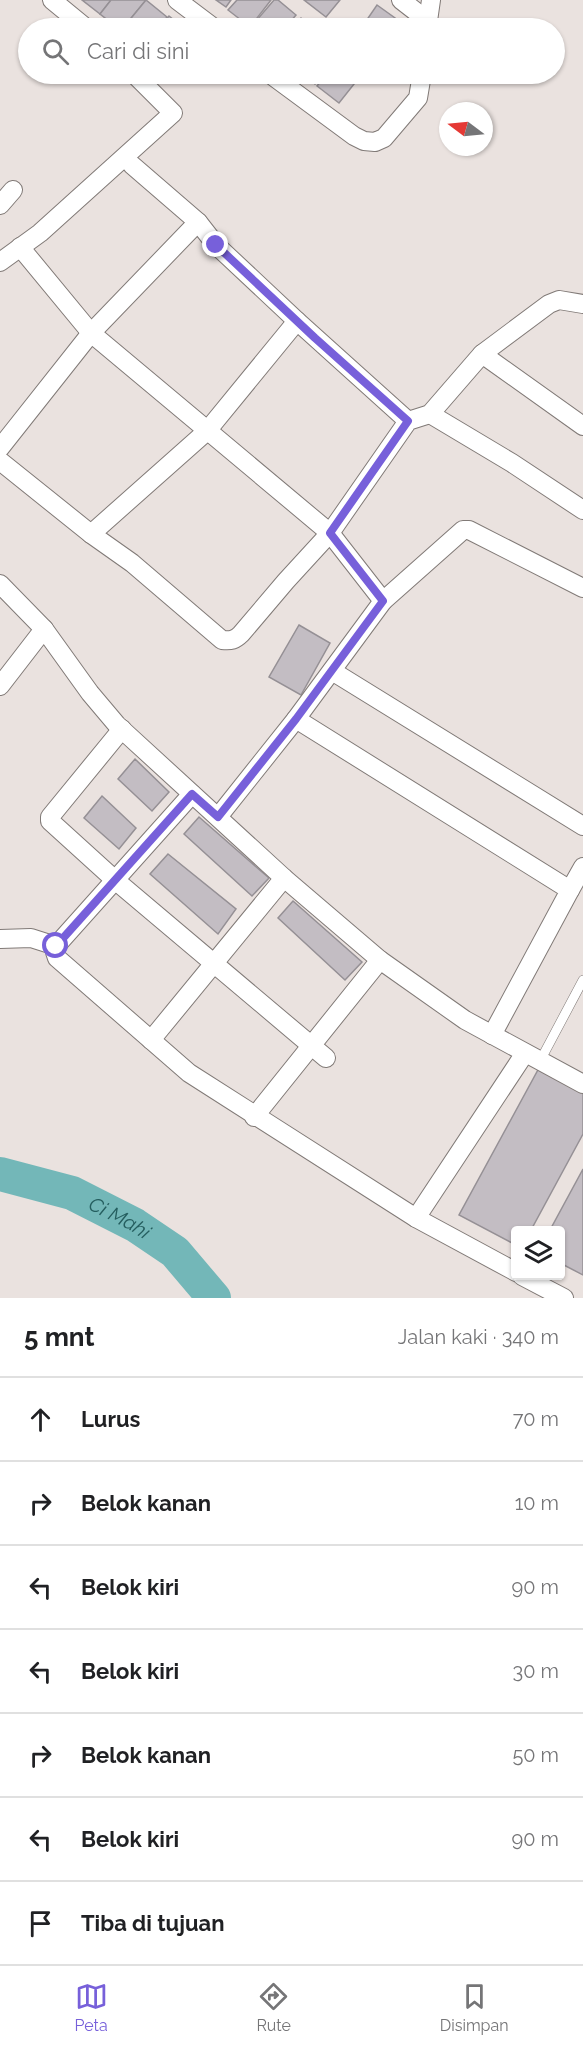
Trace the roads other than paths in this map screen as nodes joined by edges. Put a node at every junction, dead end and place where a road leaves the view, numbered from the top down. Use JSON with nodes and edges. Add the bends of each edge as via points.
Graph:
{"nodes":[{"id":1,"x":52,"y":0,"type":"edge"},
{"id":2,"x":177,"y":0,"type":"edge"},
{"id":3,"x":401,"y":0,"type":"edge"},
{"id":4,"x":431,"y":0,"type":"edge"},
{"id":5,"x":74,"y":18,"type":"edge"},
{"id":6,"x":201,"y":18,"type":"edge"},
{"id":7,"x":420,"y":18,"type":"edge"},
{"id":8,"x":429,"y":18,"type":"edge"},
{"id":9,"x":144,"y":84,"type":"edge"},
{"id":10,"x":284,"y":84,"type":"edge"},
{"id":11,"x":420,"y":84,"type":"edge"},
{"id":12,"x":132,"y":165,"type":"dead end"},
{"id":13,"x":13,"y":190,"type":"dead end"},
{"id":14,"x":0,"y":205,"type":"edge"},
{"id":15,"x":198,"y":222,"type":"junction"},
{"id":16,"x":20,"y":247,"type":"junction"},
{"id":17,"x":0,"y":262,"type":"edge"},
{"id":18,"x":583,"y":304,"type":"edge"},
{"id":19,"x":297,"y":321,"type":"junction"},
{"id":20,"x":91,"y":333,"type":"junction"},
{"id":21,"x":482,"y":354,"type":"junction"},
{"id":22,"x":430,"y":414,"type":"junction"},
{"id":23,"x":408,"y":421,"type":"junction"},
{"id":24,"x":583,"y":426,"type":"edge"},
{"id":25,"x":207,"y":430,"type":"junction"},
{"id":26,"x":0,"y":448,"type":"edge"},
{"id":27,"x":0,"y":461,"type":"edge"},
{"id":28,"x":583,"y":510,"type":"edge"},
{"id":29,"x":330,"y":533,"type":"junction"},
{"id":30,"x":92,"y":534,"type":"junction"},
{"id":31,"x":0,"y":584,"type":"edge"},
{"id":32,"x":583,"y":588,"type":"edge"},
{"id":33,"x":383,"y":601,"type":"junction"},
{"id":34,"x":44,"y":629,"type":"junction"},
{"id":35,"x":332,"y":671,"type":"junction"},
{"id":36,"x":0,"y":686,"type":"edge"},
{"id":37,"x":296,"y":719,"type":"junction"},
{"id":38,"x":122,"y":729,"type":"junction"},
{"id":39,"x":192,"y":794,"type":"junction"},
{"id":40,"x":218,"y":817,"type":"junction"},
{"id":41,"x":583,"y":826,"type":"edge"},
{"id":42,"x":583,"y":867,"type":"edge"},
{"id":43,"x":284,"y":878,"type":"junction"},
{"id":44,"x":115,"y":880,"type":"junction"},
{"id":45,"x":570,"y":890,"type":"junction"},
{"id":46,"x":0,"y":939,"type":"edge"},
{"id":47,"x":56,"y":946,"type":"junction"},
{"id":48,"x":380,"y":960,"type":"junction"},
{"id":49,"x":213,"y":964,"type":"junction"},
{"id":50,"x":583,"y":981,"type":"edge"},
{"id":51,"x":492,"y":1035,"type":"junction"},
{"id":52,"x":151,"y":1040,"type":"junction"},
{"id":53,"x":310,"y":1047,"type":"junction"},
{"id":54,"x":533,"y":1057,"type":"junction"},
{"id":55,"x":326,"y":1058,"type":"dead end"},
{"id":56,"x":583,"y":1084,"type":"edge"},
{"id":57,"x":255,"y":1117,"type":"junction"},
{"id":58,"x":416,"y":1218,"type":"junction"},
{"id":59,"x":511,"y":1269,"type":"edge"},
{"id":60,"x":531,"y":1280,"type":"edge"},
{"id":61,"x":564,"y":1298,"type":"edge"}],
"edges":[{"from":1,"to":5,"type":"street"},
{"from":2,"to":6,"type":"street"},
{"from":3,"to":7,"type":"street"},
{"from":4,"to":8,"type":"street"},
{"from":9,"to":16,"type":"street","via":[[173,113]]},
{"from":10,"to":11,"type":"street","via":[[354,136],[375,142],[384,138],[418,98]]},
{"from":12,"to":15,"type":"street"},
{"from":13,"to":14,"type":"street"},
{"from":15,"to":19,"type":"street","via":[[216,245]]},
{"from":15,"to":20,"type":"street"},
{"from":16,"to":17,"type":"street"},
{"from":16,"to":20,"type":"street"},
{"from":18,"to":21,"type":"street","via":[[559,300],[549,304]]},
{"from":19,"to":23,"type":"street"},
{"from":19,"to":25,"type":"street"},
{"from":20,"to":25,"type":"street"},
{"from":20,"to":26,"type":"street"},
{"from":21,"to":22,"type":"street"},
{"from":21,"to":24,"type":"street"},
{"from":22,"to":23,"type":"street"},
{"from":22,"to":28,"type":"street"},
{"from":23,"to":29,"type":"street"},
{"from":25,"to":29,"type":"street"},
{"from":25,"to":30,"type":"street"},
{"from":27,"to":30,"type":"street"},
{"from":29,"to":30,"type":"street","via":[[241,634],[229,641],[222,640]]},
{"from":29,"to":33,"type":"street"},
{"from":31,"to":34,"type":"street"},
{"from":32,"to":33,"type":"street","via":[[463,530]]},
{"from":33,"to":35,"type":"street"},
{"from":34,"to":36,"type":"street"},
{"from":34,"to":38,"type":"street","via":[[90,693]]},
{"from":35,"to":37,"type":"street"},
{"from":35,"to":41,"type":"street"},
{"from":37,"to":40,"type":"street"},
{"from":37,"to":45,"type":"street"},
{"from":38,"to":39,"type":"street"},
{"from":38,"to":44,"type":"street","via":[[50,817]]},
{"from":39,"to":40,"type":"street"},
{"from":39,"to":44,"type":"street"},
{"from":40,"to":43,"type":"street"},
{"from":42,"to":45,"type":"street"},
{"from":43,"to":48,"type":"street"},
{"from":43,"to":49,"type":"street"},
{"from":44,"to":47,"type":"street"},
{"from":44,"to":49,"type":"street"},
{"from":45,"to":51,"type":"street"},
{"from":46,"to":47,"type":"street","via":[[31,938]]},
{"from":47,"to":52,"type":"street","via":[[57,958]]},
{"from":48,"to":51,"type":"street"},
{"from":48,"to":53,"type":"street"},
{"from":49,"to":52,"type":"street"},
{"from":49,"to":53,"type":"street"},
{"from":50,"to":54,"type":"lane"},
{"from":51,"to":54,"type":"street"},
{"from":52,"to":57,"type":"street","via":[[189,1073]]},
{"from":53,"to":55,"type":"street"},
{"from":53,"to":57,"type":"street"},
{"from":54,"to":56,"type":"street"},
{"from":54,"to":58,"type":"street"},
{"from":57,"to":58,"type":"street"},
{"from":58,"to":59,"type":"street"},
{"from":60,"to":61,"type":"street"}]}
